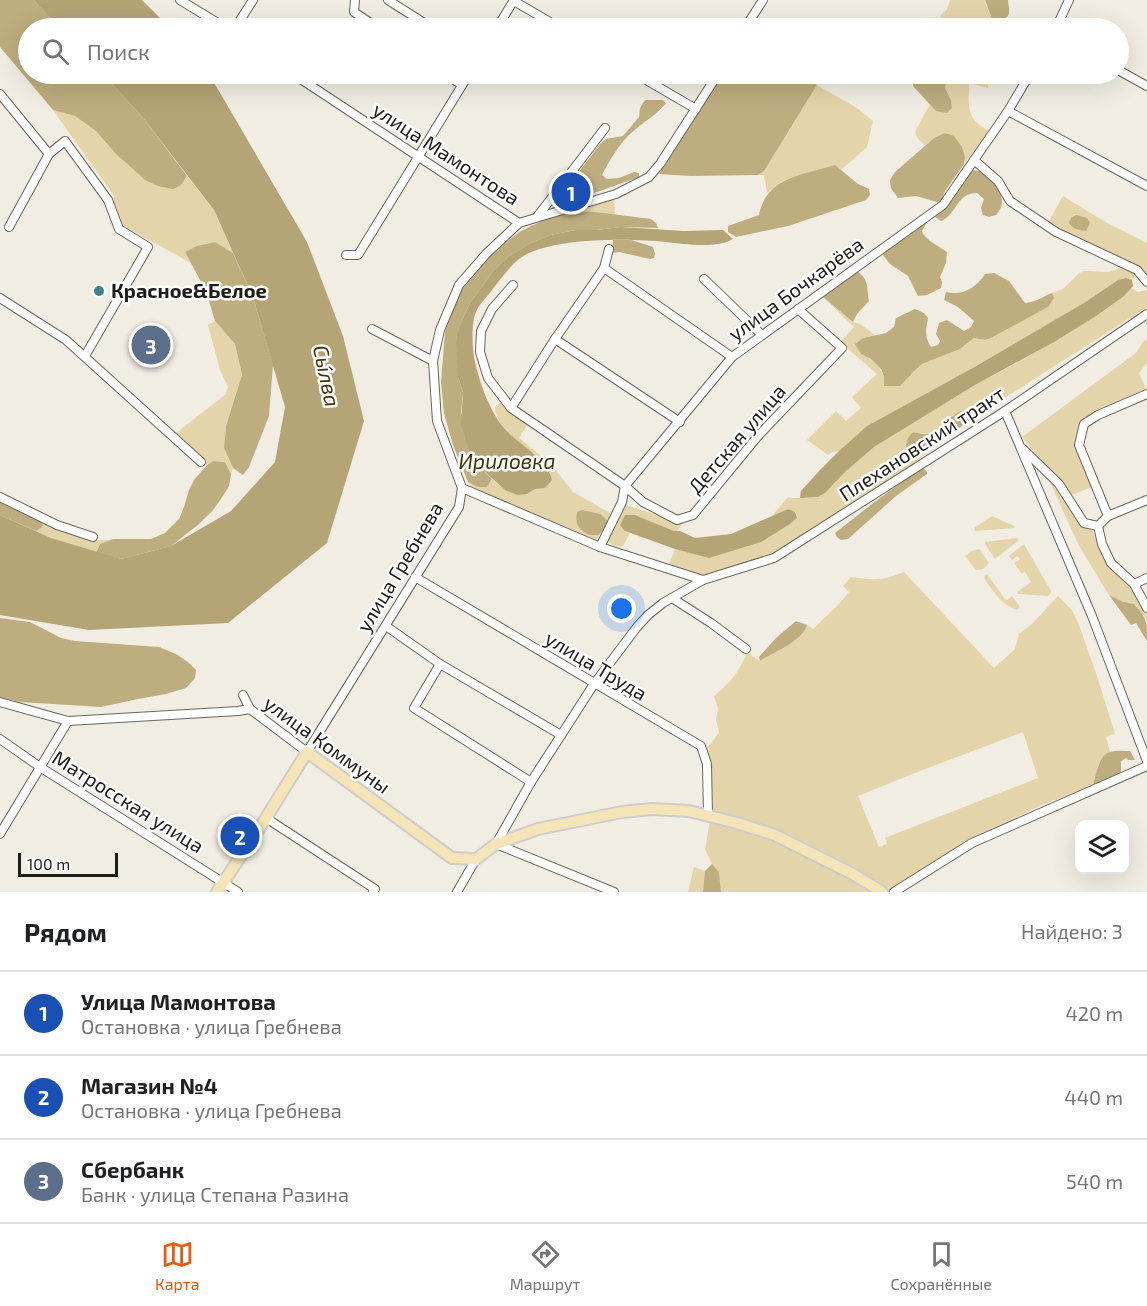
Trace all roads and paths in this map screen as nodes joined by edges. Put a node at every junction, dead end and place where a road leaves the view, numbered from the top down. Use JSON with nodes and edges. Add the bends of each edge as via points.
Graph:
{"nodes":[{"id":1,"x":180,"y":0,"type":"edge"},
{"id":2,"x":253,"y":0,"type":"edge"},
{"id":3,"x":355,"y":0,"type":"edge"},
{"id":4,"x":388,"y":0,"type":"edge"},
{"id":5,"x":514,"y":0,"type":"edge"},
{"id":6,"x":763,"y":0,"type":"edge"},
{"id":7,"x":1070,"y":0,"type":"edge"},
{"id":8,"x":210,"y":18,"type":"edge"},
{"id":9,"x":241,"y":18,"type":"edge"},
{"id":10,"x":363,"y":18,"type":"edge"},
{"id":11,"x":416,"y":18,"type":"edge"},
{"id":12,"x":502,"y":18,"type":"edge"},
{"id":13,"x":544,"y":18,"type":"edge"},
{"id":14,"x":751,"y":18,"type":"edge"},
{"id":15,"x":1061,"y":18,"type":"edge"},
{"id":16,"x":1129,"y":76,"type":"edge"},
{"id":17,"x":308,"y":84,"type":"edge"},
{"id":18,"x":653,"y":84,"type":"edge"},
{"id":19,"x":712,"y":84,"type":"edge"},
{"id":20,"x":1024,"y":84,"type":"edge"},
{"id":21,"x":462,"y":85,"type":"edge"},
{"id":22,"x":1147,"y":86,"type":"edge"},
{"id":23,"x":0,"y":94,"type":"edge"},
{"id":24,"x":696,"y":109,"type":"junction"},
{"id":25,"x":1008,"y":111,"type":"junction"},
{"id":26,"x":605,"y":128,"type":"dead end"},
{"id":27,"x":49,"y":154,"type":"junction"},
{"id":28,"x":419,"y":156,"type":"junction"},
{"id":29,"x":974,"y":160,"type":"junction"},
{"id":30,"x":1147,"y":186,"type":"edge"},
{"id":31,"x":537,"y":217,"type":"junction"},
{"id":32,"x":519,"y":223,"type":"junction"},
{"id":33,"x":9,"y":227,"type":"dead end"},
{"id":34,"x":609,"y":249,"type":"dead end"},
{"id":35,"x":346,"y":255,"type":"dead end"},
{"id":36,"x":604,"y":268,"type":"junction"},
{"id":37,"x":704,"y":279,"type":"dead end"},
{"id":38,"x":1147,"y":282,"type":"edge"},
{"id":39,"x":513,"y":285,"type":"dead end"},
{"id":40,"x":0,"y":298,"type":"edge"},
{"id":41,"x":798,"y":309,"type":"junction"},
{"id":42,"x":1147,"y":314,"type":"edge"},
{"id":43,"x":372,"y":329,"type":"dead end"},
{"id":44,"x":762,"y":335,"type":"junction"},
{"id":45,"x":555,"y":339,"type":"junction"},
{"id":46,"x":86,"y":356,"type":"junction"},
{"id":47,"x":732,"y":357,"type":"junction"},
{"id":48,"x":433,"y":361,"type":"junction"},
{"id":49,"x":1147,"y":394,"type":"edge"},
{"id":50,"x":511,"y":408,"type":"junction"},
{"id":51,"x":1005,"y":411,"type":"junction"},
{"id":52,"x":680,"y":422,"type":"junction"},
{"id":53,"x":1020,"y":446,"type":"junction"},
{"id":54,"x":201,"y":462,"type":"dead end"},
{"id":55,"x":625,"y":486,"type":"junction"},
{"id":56,"x":462,"y":488,"type":"junction"},
{"id":57,"x":0,"y":496,"type":"edge"},
{"id":58,"x":1147,"y":500,"type":"edge"},
{"id":59,"x":1108,"y":516,"type":"junction"},
{"id":60,"x":1098,"y":526,"type":"junction"},
{"id":61,"x":93,"y":537,"type":"dead end"},
{"id":62,"x":600,"y":547,"type":"junction"},
{"id":63,"x":415,"y":577,"type":"junction"},
{"id":64,"x":1147,"y":578,"type":"edge"},
{"id":65,"x":703,"y":580,"type":"junction"},
{"id":66,"x":1134,"y":584,"type":"junction"},
{"id":67,"x":672,"y":598,"type":"junction"},
{"id":68,"x":1147,"y":608,"type":"edge"},
{"id":69,"x":386,"y":626,"type":"junction"},
{"id":70,"x":746,"y":650,"type":"dead end"},
{"id":71,"x":440,"y":664,"type":"junction"},
{"id":72,"x":594,"y":684,"type":"junction"},
{"id":73,"x":243,"y":695,"type":"dead end"},
{"id":74,"x":0,"y":702,"type":"edge"},
{"id":75,"x":250,"y":710,"type":"junction"},
{"id":76,"x":68,"y":721,"type":"junction"},
{"id":77,"x":561,"y":735,"type":"junction"},
{"id":78,"x":0,"y":739,"type":"edge"},
{"id":79,"x":307,"y":752,"type":"junction"},
{"id":80,"x":1147,"y":761,"type":"edge"},
{"id":81,"x":1147,"y":766,"type":"edge"},
{"id":82,"x":40,"y":767,"type":"junction"},
{"id":83,"x":531,"y":782,"type":"junction"},
{"id":84,"x":708,"y":816,"type":"junction"},
{"id":85,"x":266,"y":818,"type":"junction"},
{"id":86,"x":0,"y":834,"type":"edge"},
{"id":87,"x":496,"y":844,"type":"junction"},
{"id":88,"x":476,"y":859,"type":"junction"},
{"id":89,"x":220,"y":887,"type":"edge"},
{"id":90,"x":238,"y":892,"type":"edge"},
{"id":91,"x":373,"y":892,"type":"edge"},
{"id":92,"x":456,"y":892,"type":"edge"},
{"id":93,"x":614,"y":892,"type":"edge"},
{"id":94,"x":882,"y":892,"type":"edge"},
{"id":95,"x":894,"y":892,"type":"edge"}],
"edges":[{"from":1,"to":8,"type":"street"},
{"from":2,"to":9,"type":"street"},
{"from":3,"to":10,"type":"street","via":[[354,12]]},
{"from":4,"to":11,"type":"street"},
{"from":5,"to":12,"type":"street"},
{"from":5,"to":13,"type":"street"},
{"from":6,"to":14,"type":"street"},
{"from":7,"to":15,"type":"street"},
{"from":16,"to":22,"type":"street"},
{"from":17,"to":28,"type":"street","name":"улица Мамонтова"},
{"from":18,"to":24,"type":"street"},
{"from":19,"to":24,"type":"street","name":"улица Гребнева"},
{"from":20,"to":25,"type":"street","name":"улица Бочкарёва"},
{"from":21,"to":28,"type":"street"},
{"from":23,"to":27,"type":"street"},
{"from":24,"to":31,"type":"street","name":"улица Гребнева","via":[[649,177],[616,194]]},
{"from":25,"to":29,"type":"street","name":"улица Бочкарёва"},
{"from":25,"to":30,"type":"street"},
{"from":26,"to":31,"type":"street"},
{"from":27,"to":33,"type":"street"},
{"from":27,"to":46,"type":"street","via":[[65,141],[108,200],[119,229],[148,247]]},
{"from":28,"to":32,"type":"street","name":"улица Мамонтова"},
{"from":28,"to":35,"type":"street","via":[[358,255]]},
{"from":29,"to":38,"type":"street","via":[[998,181],[1010,201],[1056,232],[1137,270]]},
{"from":29,"to":41,"type":"street","name":"улица Бочкарёва","via":[[943,205]]},
{"from":31,"to":32,"type":"street","name":"улица Гребнева"},
{"from":32,"to":48,"type":"street","name":"улица Гребнева","via":[[459,285],[440,330]]},
{"from":34,"to":36,"type":"street"},
{"from":36,"to":45,"type":"street"},
{"from":36,"to":47,"type":"street"},
{"from":37,"to":44,"type":"street"},
{"from":39,"to":50,"type":"street","via":[[492,309],[481,331],[480,352],[488,378]]},
{"from":40,"to":46,"type":"street"},
{"from":41,"to":44,"type":"street","name":"улица Бочкарёва"},
{"from":41,"to":55,"type":"street","name":"Детская улица","via":[[842,348],[758,436],[693,515],[677,520]]},
{"from":42,"to":51,"type":"street","name":"Плехановский тракт"},
{"from":43,"to":48,"type":"street"},
{"from":44,"to":47,"type":"street","name":"улица Бочкарёва"},
{"from":45,"to":50,"type":"street"},
{"from":45,"to":52,"type":"street"},
{"from":46,"to":54,"type":"street"},
{"from":47,"to":52,"type":"street","name":"улица Бочкарёва"},
{"from":48,"to":56,"type":"street","name":"улица Гребнева","via":[[437,421]]},
{"from":49,"to":59,"type":"street","via":[[1084,424],[1079,445]]},
{"from":50,"to":55,"type":"street","name":"Детская улица"},
{"from":51,"to":53,"type":"street"},
{"from":51,"to":65,"type":"street","name":"Плехановский тракт","via":[[774,558]]},
{"from":52,"to":55,"type":"street","name":"улица Бочкарёва"},
{"from":53,"to":60,"type":"street","via":[[1059,484],[1084,523]]},
{"from":53,"to":80,"type":"street","via":[[1092,616]]},
{"from":55,"to":62,"type":"street","name":"улица Бочкарёва","via":[[622,502]]},
{"from":56,"to":62,"type":"street"},
{"from":56,"to":63,"type":"street","name":"улица Гребнева","via":[[459,507]]},
{"from":57,"to":61,"type":"street","via":[[57,525]]},
{"from":58,"to":59,"type":"street"},
{"from":59,"to":60,"type":"street"},
{"from":60,"to":66,"type":"street","via":[[1111,563]]},
{"from":62,"to":65,"type":"street"},
{"from":63,"to":69,"type":"street","name":"улица Гребнева"},
{"from":63,"to":72,"type":"street","name":"улица Труда"},
{"from":64,"to":66,"type":"street"},
{"from":65,"to":67,"type":"street"},
{"from":66,"to":68,"type":"street"},
{"from":67,"to":70,"type":"street"},
{"from":67,"to":72,"type":"street","via":[[643,621]]},
{"from":69,"to":71,"type":"street"},
{"from":69,"to":79,"type":"street","name":"улица Гребнева"},
{"from":71,"to":77,"type":"street"},
{"from":71,"to":83,"type":"street","via":[[414,708]]},
{"from":72,"to":77,"type":"street"},
{"from":72,"to":84,"type":"street","name":"улица Труда","via":[[701,746],[707,764]]},
{"from":73,"to":75,"type":"street"},
{"from":74,"to":76,"type":"street","name":"улица Коммуны"},
{"from":75,"to":76,"type":"street","name":"улица Коммуны"},
{"from":75,"to":79,"type":"street","name":"улица Коммуны"},
{"from":76,"to":82,"type":"street"},
{"from":77,"to":83,"type":"street"},
{"from":78,"to":82,"type":"street","name":"Матросская улица"},
{"from":79,"to":85,"type":"main road","name":"улица Гребнева"},
{"from":79,"to":88,"type":"main road","name":"улица Коммуны","via":[[452,858]]},
{"from":81,"to":95,"type":"street","via":[[972,843]]},
{"from":82,"to":86,"type":"street"},
{"from":82,"to":89,"type":"street","name":"Матросская улица"},
{"from":83,"to":87,"type":"street"},
{"from":84,"to":87,"type":"main road","via":[[652,809],[622,812],[538,829]]},
{"from":84,"to":94,"type":"main road","via":[[775,835]]},
{"from":85,"to":89,"type":"main road","name":"улица Гребнева"},
{"from":85,"to":91,"type":"street"},
{"from":87,"to":88,"type":"main road"},
{"from":87,"to":93,"type":"street"},
{"from":88,"to":92,"type":"street"},
{"from":89,"to":90,"type":"street","name":"Матросская улица"}]}
